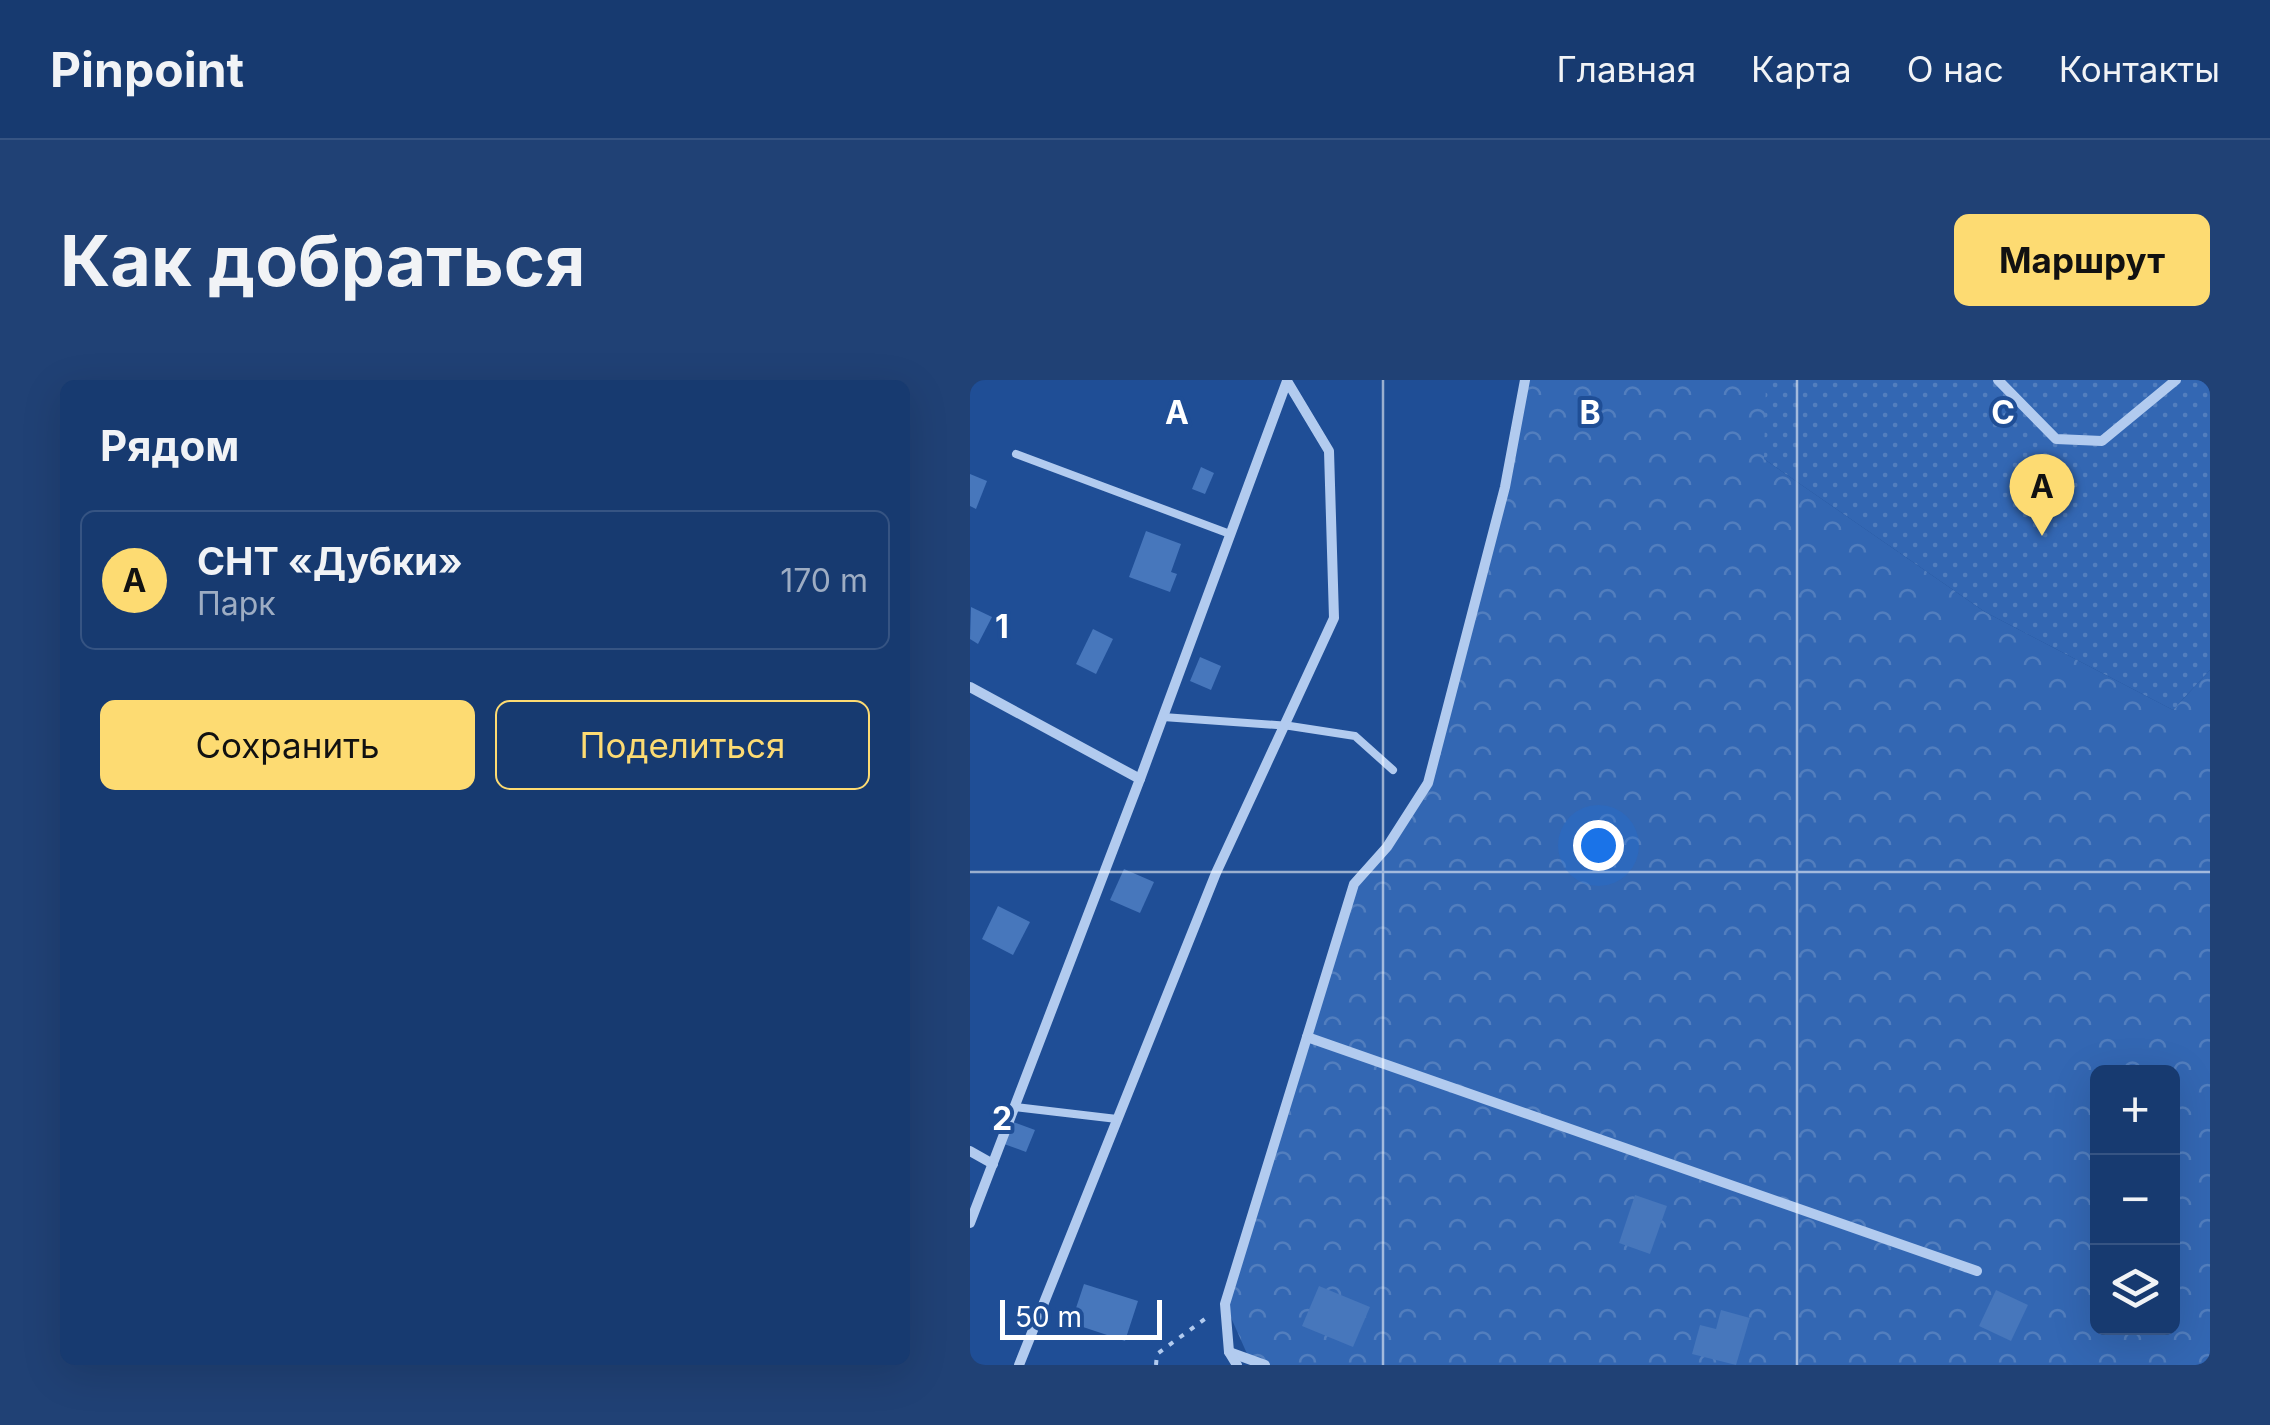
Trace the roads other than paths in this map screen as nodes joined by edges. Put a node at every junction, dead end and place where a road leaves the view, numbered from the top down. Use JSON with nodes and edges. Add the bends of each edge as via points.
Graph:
{"nodes":[{"id":1,"x":1526,"y":380,"type":"edge"},
{"id":2,"x":1998,"y":380,"type":"edge"},
{"id":3,"x":2176,"y":380,"type":"edge"},
{"id":4,"x":1016,"y":454,"type":"dead end"},
{"id":5,"x":1230,"y":534,"type":"junction"},
{"id":6,"x":970,"y":687,"type":"edge"},
{"id":7,"x":1163,"y":717,"type":"junction"},
{"id":8,"x":1393,"y":770,"type":"dead end"},
{"id":9,"x":1140,"y":779,"type":"junction"},
{"id":10,"x":1307,"y":1036,"type":"junction"},
{"id":11,"x":1015,"y":1107,"type":"junction"},
{"id":12,"x":1117,"y":1119,"type":"junction"},
{"id":13,"x":970,"y":1151,"type":"edge"},
{"id":14,"x":993,"y":1164,"type":"junction"},
{"id":15,"x":970,"y":1223,"type":"edge"},
{"id":16,"x":1977,"y":1272,"type":"dead end"},
{"id":17,"x":1228,"y":1352,"type":"junction"},
{"id":18,"x":1018,"y":1365,"type":"edge"},
{"id":19,"x":1237,"y":1365,"type":"edge"},
{"id":20,"x":1265,"y":1365,"type":"edge"}],
"edges":[{"from":1,"to":10,"type":"street","via":[[1428,783],[1354,884]]},
{"from":2,"to":3,"type":"street","via":[[2056,439],[2102,441]]},
{"from":4,"to":5,"type":"lane"},
{"from":5,"to":7,"type":"street"},
{"from":5,"to":12,"type":"street","via":[[1287,381],[1328,451],[1334,618],[1216,873]]},
{"from":6,"to":9,"type":"street"},
{"from":7,"to":8,"type":"lane","via":[[1355,736]]},
{"from":7,"to":9,"type":"street"},
{"from":9,"to":11,"type":"street"},
{"from":10,"to":16,"type":"street"},
{"from":10,"to":17,"type":"street","via":[[1225,1304]]},
{"from":11,"to":12,"type":"lane"},
{"from":11,"to":14,"type":"street"},
{"from":12,"to":18,"type":"street"},
{"from":13,"to":14,"type":"street"},
{"from":14,"to":15,"type":"street"},
{"from":17,"to":19,"type":"street"},
{"from":17,"to":20,"type":"street"}]}
